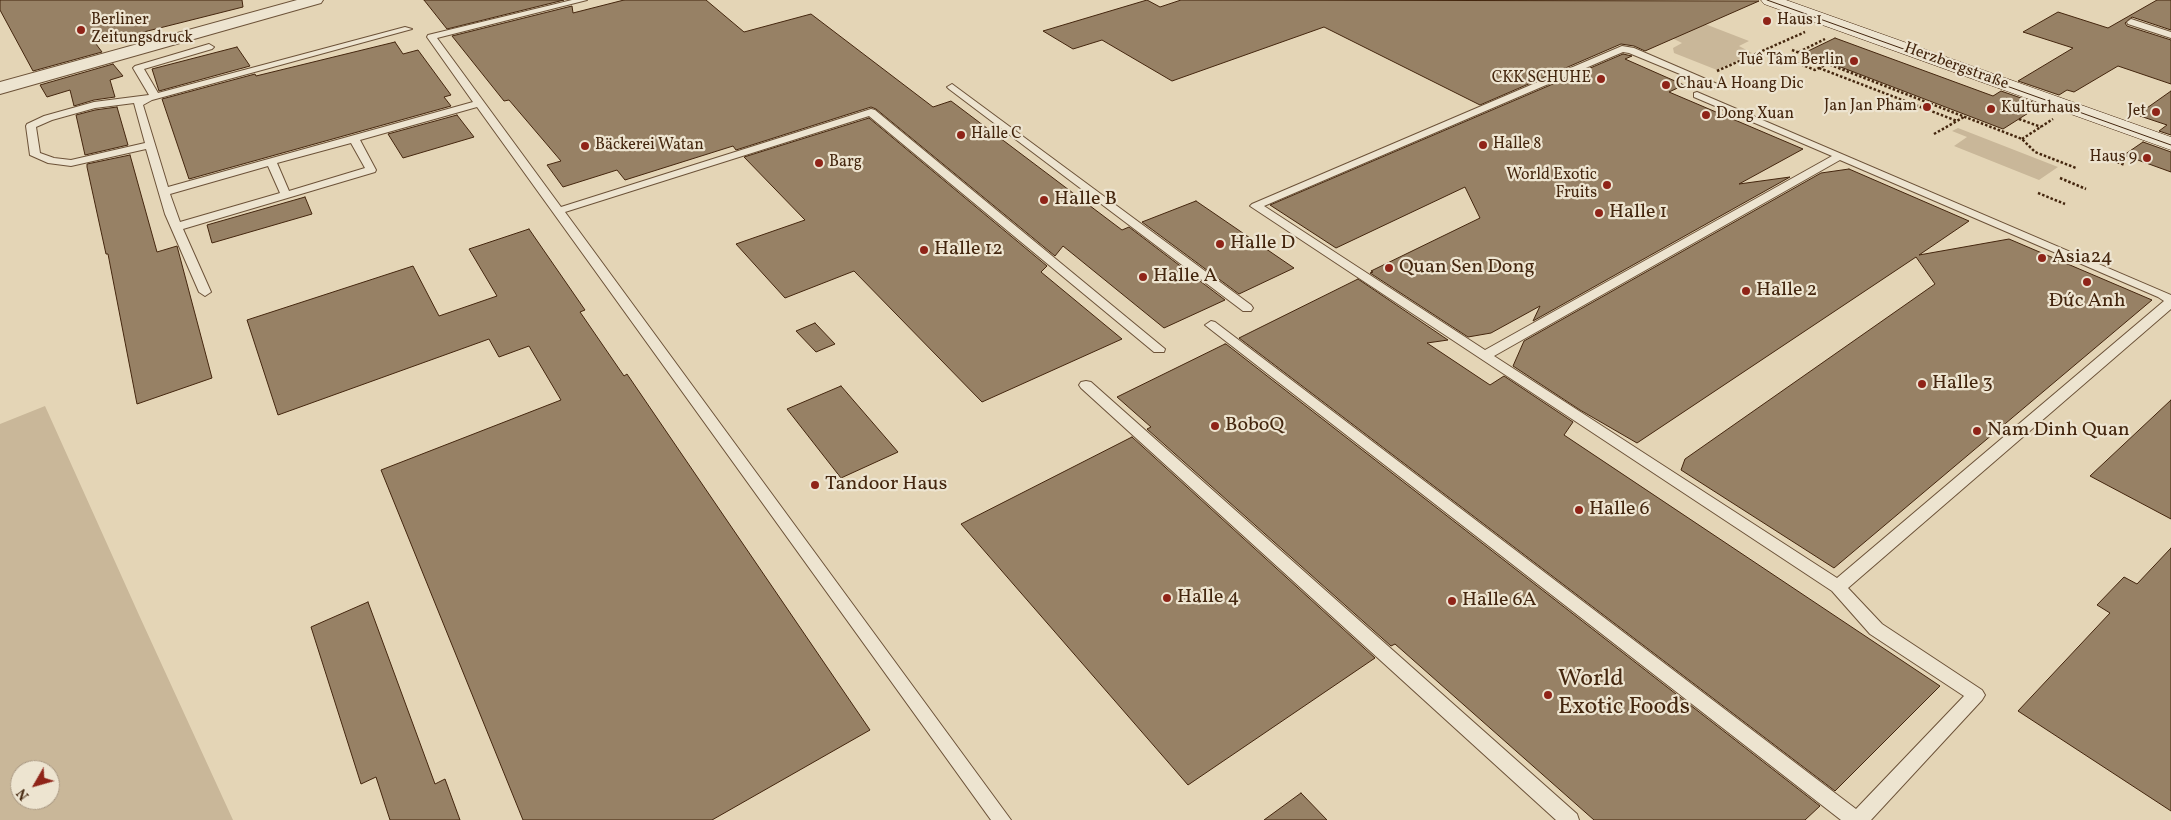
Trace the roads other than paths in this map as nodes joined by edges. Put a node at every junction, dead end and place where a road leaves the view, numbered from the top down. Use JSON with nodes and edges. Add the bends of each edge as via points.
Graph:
{"nodes":[{"id":1,"x":315,"y":0,"type":"edge"},
{"id":2,"x":583,"y":0,"type":"edge"},
{"id":3,"x":1770,"y":0,"type":"edge"},
{"id":4,"x":2131,"y":22,"type":"dead end"},
{"id":5,"x":408,"y":29,"type":"dead end"},
{"id":6,"x":2171,"y":35,"type":"edge"},
{"id":7,"x":209,"y":47,"type":"dead end"},
{"id":8,"x":1717,"y":86,"type":"dead end"},
{"id":9,"x":952,"y":87,"type":"dead end"},
{"id":10,"x":0,"y":88,"type":"edge"},
{"id":11,"x":1697,"y":95,"type":"dead end"},
{"id":12,"x":152,"y":97,"type":"junction"},
{"id":13,"x":480,"y":103,"type":"junction"},
{"id":14,"x":354,"y":139,"type":"junction"},
{"id":15,"x":2171,"y":144,"type":"edge"},
{"id":16,"x":150,"y":145,"type":"junction"},
{"id":17,"x":1840,"y":156,"type":"junction"},
{"id":18,"x":271,"y":162,"type":"junction"},
{"id":19,"x":164,"y":192,"type":"junction"},
{"id":20,"x":286,"y":195,"type":"junction"},
{"id":21,"x":558,"y":211,"type":"junction"},
{"id":22,"x":177,"y":228,"type":"junction"},
{"id":23,"x":205,"y":292,"type":"dead end"},
{"id":24,"x":1247,"y":308,"type":"dead end"},
{"id":25,"x":1211,"y":325,"type":"dead end"},
{"id":26,"x":1159,"y":349,"type":"dead end"},
{"id":27,"x":1484,"y":356,"type":"junction"},
{"id":28,"x":1086,"y":385,"type":"dead end"},
{"id":29,"x":1838,"y":587,"type":"junction"},
{"id":30,"x":1002,"y":820,"type":"edge"},
{"id":31,"x":1570,"y":820,"type":"edge"},
{"id":32,"x":1857,"y":820,"type":"edge"}],
"edges":[{"from":1,"to":10,"type":"street"},
{"from":2,"to":13,"type":"lane","via":[[431,37]]},
{"from":3,"to":15,"type":"street","name":"Herzbergstraße"},
{"from":4,"to":6,"type":"lane"},
{"from":5,"to":12,"type":"lane"},
{"from":7,"to":12,"type":"lane","via":[[138,68]]},
{"from":8,"to":27,"type":"lane","via":[[1622,49],[1256,206]]},
{"from":9,"to":24,"type":"lane"},
{"from":11,"to":17,"type":"lane"},
{"from":12,"to":16,"type":"lane","via":[[138,104]]},
{"from":12,"to":16,"type":"lane","via":[[94,106],[31,126],[34,155],[52,161],[71,163]]},
{"from":13,"to":14,"type":"lane"},
{"from":13,"to":21,"type":"lane"},
{"from":14,"to":18,"type":"lane"},
{"from":14,"to":20,"type":"lane","via":[[371,170]]},
{"from":16,"to":19,"type":"lane"},
{"from":17,"to":27,"type":"lane"},
{"from":17,"to":29,"type":"lane","via":[[2170,300]]},
{"from":18,"to":19,"type":"lane"},
{"from":18,"to":20,"type":"lane"},
{"from":19,"to":22,"type":"lane"},
{"from":20,"to":22,"type":"lane"},
{"from":21,"to":26,"type":"lane","via":[[872,112]]},
{"from":21,"to":30,"type":"lane"},
{"from":22,"to":23,"type":"lane"},
{"from":25,"to":32,"type":"lane"},
{"from":27,"to":29,"type":"lane"},
{"from":28,"to":31,"type":"lane"},
{"from":29,"to":32,"type":"lane","via":[[1876,629],[1976,694]]}]}
